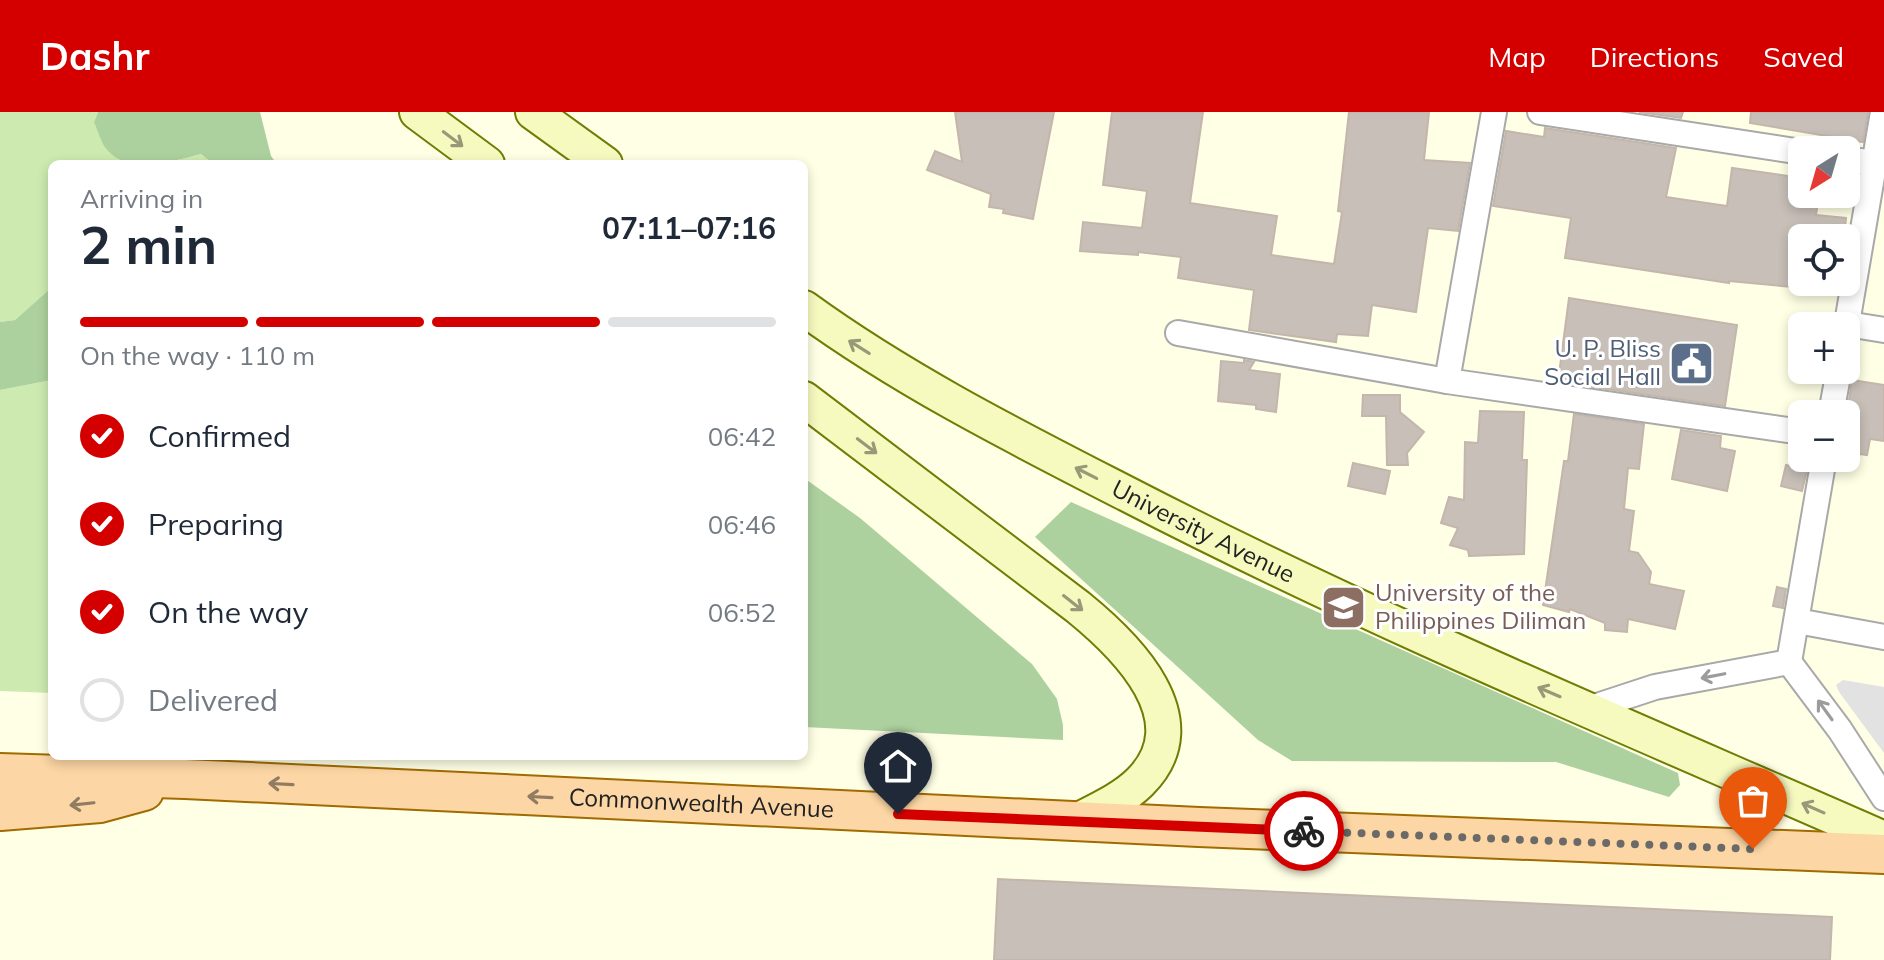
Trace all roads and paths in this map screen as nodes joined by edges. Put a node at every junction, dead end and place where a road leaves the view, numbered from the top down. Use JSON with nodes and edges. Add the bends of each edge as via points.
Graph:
{"nodes":[{"id":1,"x":417,"y":112,"type":"edge"},
{"id":2,"x":533,"y":112,"type":"edge"},
{"id":3,"x":1494,"y":112,"type":"edge"},
{"id":4,"x":1540,"y":112,"type":"edge"},
{"id":5,"x":1883,"y":112,"type":"edge"},
{"id":6,"x":1788,"y":150,"type":"edge"},
{"id":7,"x":482,"y":160,"type":"edge"},
{"id":8,"x":599,"y":160,"type":"edge"},
{"id":9,"x":1879,"y":162,"type":"edge"},
{"id":10,"x":808,"y":311,"type":"edge"},
{"id":11,"x":1849,"y":312,"type":"edge"},
{"id":12,"x":1860,"y":327,"type":"edge"},
{"id":13,"x":1884,"y":330,"type":"edge"},
{"id":14,"x":1178,"y":333,"type":"dead end"},
{"id":15,"x":1447,"y":381,"type":"junction"},
{"id":16,"x":808,"y":402,"type":"edge"},
{"id":17,"x":1788,"y":430,"type":"edge"},
{"id":18,"x":1822,"y":472,"type":"edge"},
{"id":19,"x":1797,"y":621,"type":"junction"},
{"id":20,"x":1884,"y":637,"type":"edge"},
{"id":21,"x":1789,"y":662,"type":"junction"},
{"id":22,"x":1588,"y":709,"type":"junction"},
{"id":23,"x":0,"y":773,"type":"edge"},
{"id":24,"x":185,"y":779,"type":"junction"},
{"id":25,"x":1884,"y":798,"type":"edge"},
{"id":26,"x":0,"y":811,"type":"edge"},
{"id":27,"x":1077,"y":821,"type":"junction"},
{"id":28,"x":1884,"y":839,"type":"edge"},
{"id":29,"x":1884,"y":854,"type":"edge"}],
"edges":[{"from":1,"to":7,"type":"main road","one_way":true},
{"from":2,"to":8,"type":"main road"},
{"from":3,"to":15,"type":"street"},
{"from":4,"to":6,"type":"street"},
{"from":5,"to":9,"type":"street"},
{"from":9,"to":11,"type":"street"},
{"from":22,"to":10,"type":"main road","name":"University Avenue","one_way":true,"via":[[1226,545],[978,417]]},
{"from":12,"to":13,"type":"street"},
{"from":14,"to":15,"type":"street"},
{"from":15,"to":17,"type":"street"},
{"from":16,"to":27,"type":"main road","one_way":true,"via":[[1078,607],[1139,667],[1162,714],[1153,764],[1128,792]]},
{"from":18,"to":19,"type":"street"},
{"from":19,"to":20,"type":"street"},
{"from":19,"to":21,"type":"street"},
{"from":21,"to":22,"type":"street","one_way":true,"via":[[1655,687]]},
{"from":25,"to":21,"type":"street","one_way":true},
{"from":28,"to":22,"type":"main road","name":"University Avenue","one_way":true},
{"from":23,"to":24,"type":"main road","name":"Commonwealth Avenue"},
{"from":24,"to":26,"type":"main road","one_way":true,"via":[[100,803]]},
{"from":27,"to":24,"type":"main road","name":"Commonwealth Avenue","one_way":true},
{"from":27,"to":29,"type":"main road","name":"Commonwealth Avenue"}]}
